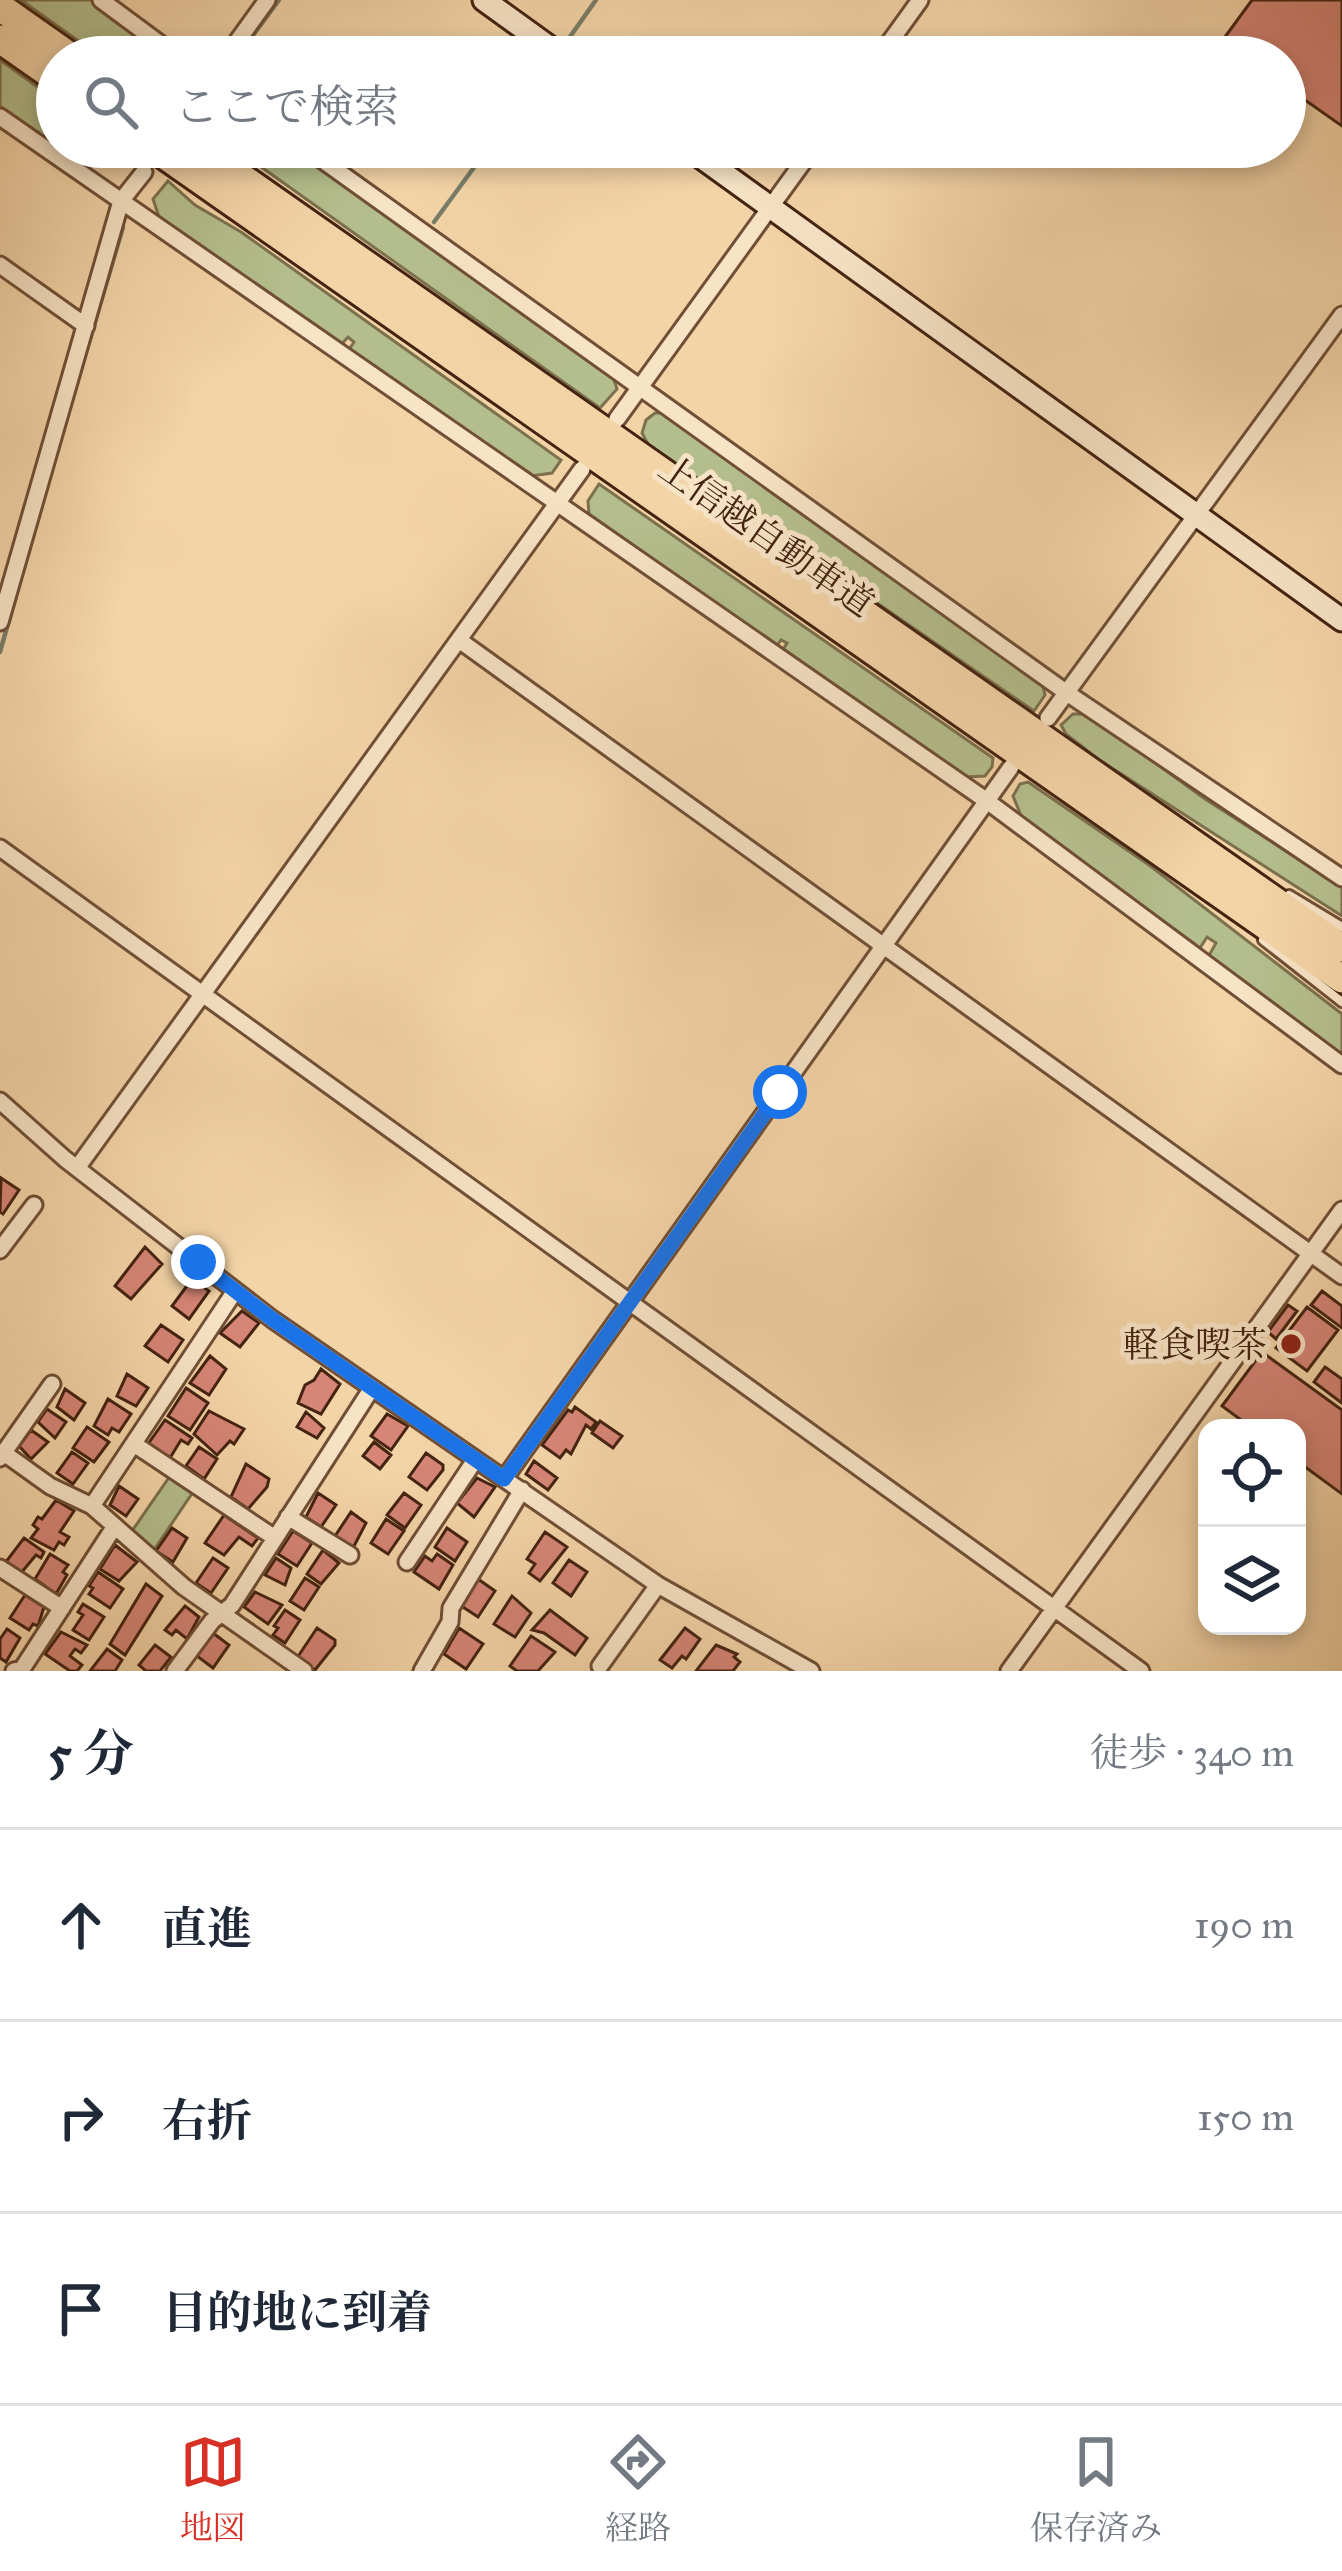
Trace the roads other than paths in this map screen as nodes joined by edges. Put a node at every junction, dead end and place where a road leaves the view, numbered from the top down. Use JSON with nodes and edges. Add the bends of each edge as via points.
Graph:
{"nodes":[{"id":1,"x":101,"y":0,"type":"edge"},
{"id":2,"x":267,"y":0,"type":"edge"},
{"id":3,"x":484,"y":0,"type":"edge"},
{"id":4,"x":920,"y":0,"type":"edge"},
{"id":5,"x":0,"y":7,"type":"edge"},
{"id":6,"x":41,"y":36,"type":"edge"},
{"id":7,"x":150,"y":36,"type":"edge"},
{"id":8,"x":241,"y":36,"type":"edge"},
{"id":9,"x":534,"y":36,"type":"edge"},
{"id":10,"x":894,"y":36,"type":"edge"},
{"id":11,"x":0,"y":39,"type":"edge"},
{"id":12,"x":36,"y":64,"type":"edge"},
{"id":13,"x":0,"y":117,"type":"edge"},
{"id":14,"x":36,"y":142,"type":"edge"},
{"id":15,"x":74,"y":168,"type":"edge"},
{"id":16,"x":143,"y":168,"type":"edge"},
{"id":17,"x":162,"y":168,"type":"edge"},
{"id":18,"x":227,"y":168,"type":"edge"},
{"id":19,"x":334,"y":168,"type":"edge"},
{"id":20,"x":716,"y":168,"type":"edge"},
{"id":21,"x":799,"y":168,"type":"edge"},
{"id":22,"x":122,"y":201,"type":"junction"},
{"id":23,"x":770,"y":208,"type":"junction"},
{"id":24,"x":0,"y":265,"type":"edge"},
{"id":25,"x":1342,"y":315,"type":"edge"},
{"id":26,"x":86,"y":326,"type":"junction"},
{"id":27,"x":642,"y":387,"type":"junction"},
{"id":28,"x":617,"y":419,"type":"dead end"},
{"id":29,"x":582,"y":469,"type":"dead end"},
{"id":30,"x":560,"y":502,"type":"junction"},
{"id":31,"x":1198,"y":515,"type":"junction"},
{"id":32,"x":1342,"y":620,"type":"edge"},
{"id":33,"x":0,"y":622,"type":"edge"},
{"id":34,"x":459,"y":640,"type":"junction"},
{"id":35,"x":1067,"y":692,"type":"junction"},
{"id":36,"x":1048,"y":718,"type":"dead end"},
{"id":37,"x":1011,"y":766,"type":"dead end"},
{"id":38,"x":987,"y":801,"type":"junction"},
{"id":39,"x":1136,"y":820,"type":"junction"},
{"id":40,"x":0,"y":848,"type":"edge"},
{"id":41,"x":1342,"y":878,"type":"edge"},
{"id":42,"x":1342,"y":927,"type":"edge"},
{"id":43,"x":885,"y":946,"type":"junction"},
{"id":44,"x":1342,"y":948,"type":"edge"},
{"id":45,"x":1342,"y":980,"type":"edge"},
{"id":46,"x":204,"y":994,"type":"junction"},
{"id":47,"x":1342,"y":1002,"type":"edge"},
{"id":48,"x":1342,"y":1065,"type":"edge"},
{"id":49,"x":0,"y":1101,"type":"edge"},
{"id":50,"x":77,"y":1168,"type":"junction"},
{"id":51,"x":34,"y":1205,"type":"dead end"},
{"id":52,"x":1342,"y":1210,"type":"edge"},
{"id":53,"x":6,"y":1228,"type":"edge"},
{"id":54,"x":0,"y":1250,"type":"edge"},
{"id":55,"x":1311,"y":1254,"type":"junction"},
{"id":56,"x":1342,"y":1276,"type":"edge"},
{"id":57,"x":235,"y":1291,"type":"junction"},
{"id":58,"x":630,"y":1303,"type":"junction"},
{"id":59,"x":52,"y":1384,"type":"dead end"},
{"id":60,"x":372,"y":1388,"type":"junction"},
{"id":61,"x":134,"y":1444,"type":"junction"},
{"id":62,"x":2,"y":1456,"type":"edge"},
{"id":63,"x":475,"y":1460,"type":"junction"},
{"id":64,"x":504,"y":1479,"type":"junction"},
{"id":65,"x":522,"y":1490,"type":"junction"},
{"id":66,"x":92,"y":1506,"type":"junction"},
{"id":67,"x":288,"y":1517,"type":"junction"},
{"id":68,"x":115,"y":1526,"type":"junction"},
{"id":69,"x":275,"y":1538,"type":"junction"},
{"id":70,"x":350,"y":1555,"type":"dead end"},
{"id":71,"x":407,"y":1562,"type":"dead end"},
{"id":72,"x":0,"y":1568,"type":"edge"},
{"id":73,"x":658,"y":1585,"type":"junction"},
{"id":74,"x":62,"y":1607,"type":"junction"},
{"id":75,"x":1054,"y":1608,"type":"junction"},
{"id":76,"x":222,"y":1612,"type":"junction"},
{"id":77,"x":600,"y":1666,"type":"dead end"},
{"id":78,"x":291,"y":1668,"type":"edge"},
{"id":79,"x":14,"y":1671,"type":"edge"},
{"id":80,"x":175,"y":1671,"type":"edge"},
{"id":81,"x":422,"y":1671,"type":"edge"},
{"id":82,"x":811,"y":1671,"type":"edge"},
{"id":83,"x":1009,"y":1671,"type":"edge"},
{"id":84,"x":1141,"y":1671,"type":"edge"}],
"edges":[{"from":1,"to":7,"type":"street"},
{"from":2,"to":8,"type":"street"},
{"from":3,"to":9,"type":"street"},
{"from":4,"to":10,"type":"street"},
{"from":5,"to":6,"type":"highway"},
{"from":11,"to":12,"type":"highway"},
{"from":13,"to":14,"type":"street"},
{"from":15,"to":22,"type":"street"},
{"from":16,"to":22,"type":"street"},
{"from":17,"to":39,"type":"highway","name":"上信越自動車道"},
{"from":18,"to":39,"type":"highway","name":"上信越自動車道"},
{"from":19,"to":27,"type":"street"},
{"from":20,"to":23,"type":"street"},
{"from":21,"to":23,"type":"street"},
{"from":22,"to":26,"type":"street"},
{"from":22,"to":30,"type":"street"},
{"from":23,"to":27,"type":"street"},
{"from":23,"to":31,"type":"street"},
{"from":24,"to":26,"type":"street"},
{"from":25,"to":31,"type":"street"},
{"from":26,"to":33,"type":"street"},
{"from":27,"to":28,"type":"street"},
{"from":27,"to":35,"type":"street"},
{"from":29,"to":30,"type":"street"},
{"from":30,"to":34,"type":"street"},
{"from":30,"to":38,"type":"street"},
{"from":31,"to":32,"type":"street"},
{"from":31,"to":35,"type":"street"},
{"from":34,"to":43,"type":"street"},
{"from":34,"to":46,"type":"street"},
{"from":35,"to":36,"type":"street"},
{"from":35,"to":41,"type":"street"},
{"from":37,"to":38,"type":"street"},
{"from":38,"to":43,"type":"street"},
{"from":38,"to":48,"type":"street"},
{"from":39,"to":42,"type":"lane"},
{"from":39,"to":44,"type":"highway","name":"上信越自動車道"},
{"from":39,"to":45,"type":"highway","name":"上信越自動車道"},
{"from":39,"to":47,"type":"lane"},
{"from":40,"to":46,"type":"street"},
{"from":43,"to":55,"type":"street"},
{"from":43,"to":58,"type":"street"},
{"from":46,"to":50,"type":"street"},
{"from":46,"to":58,"type":"street"},
{"from":49,"to":50,"type":"street"},
{"from":50,"to":57,"type":"street"},
{"from":51,"to":53,"type":"street"},
{"from":52,"to":55,"type":"street"},
{"from":53,"to":54,"type":"street"},
{"from":55,"to":56,"type":"street"},
{"from":55,"to":75,"type":"street"},
{"from":57,"to":60,"type":"street"},
{"from":57,"to":61,"type":"street"},
{"from":58,"to":64,"type":"street"},
{"from":58,"to":75,"type":"street"},
{"from":59,"to":62,"type":"street"},
{"from":60,"to":63,"type":"street"},
{"from":60,"to":67,"type":"street"},
{"from":61,"to":66,"type":"street"},
{"from":61,"to":69,"type":"street"},
{"from":62,"to":66,"type":"street"},
{"from":63,"to":64,"type":"street"},
{"from":63,"to":71,"type":"street"},
{"from":64,"to":65,"type":"street"},
{"from":65,"to":73,"type":"street"},
{"from":65,"to":81,"type":"street"},
{"from":66,"to":68,"type":"street"},
{"from":67,"to":69,"type":"street"},
{"from":67,"to":70,"type":"street"},
{"from":68,"to":74,"type":"street"},
{"from":68,"to":76,"type":"street"},
{"from":69,"to":76,"type":"street"},
{"from":72,"to":74,"type":"street"},
{"from":73,"to":77,"type":"street"},
{"from":73,"to":82,"type":"street","via":[[767,1656]]},
{"from":74,"to":79,"type":"street"},
{"from":75,"to":83,"type":"street"},
{"from":75,"to":84,"type":"street"},
{"from":76,"to":78,"type":"street"},
{"from":76,"to":80,"type":"street"}]}
